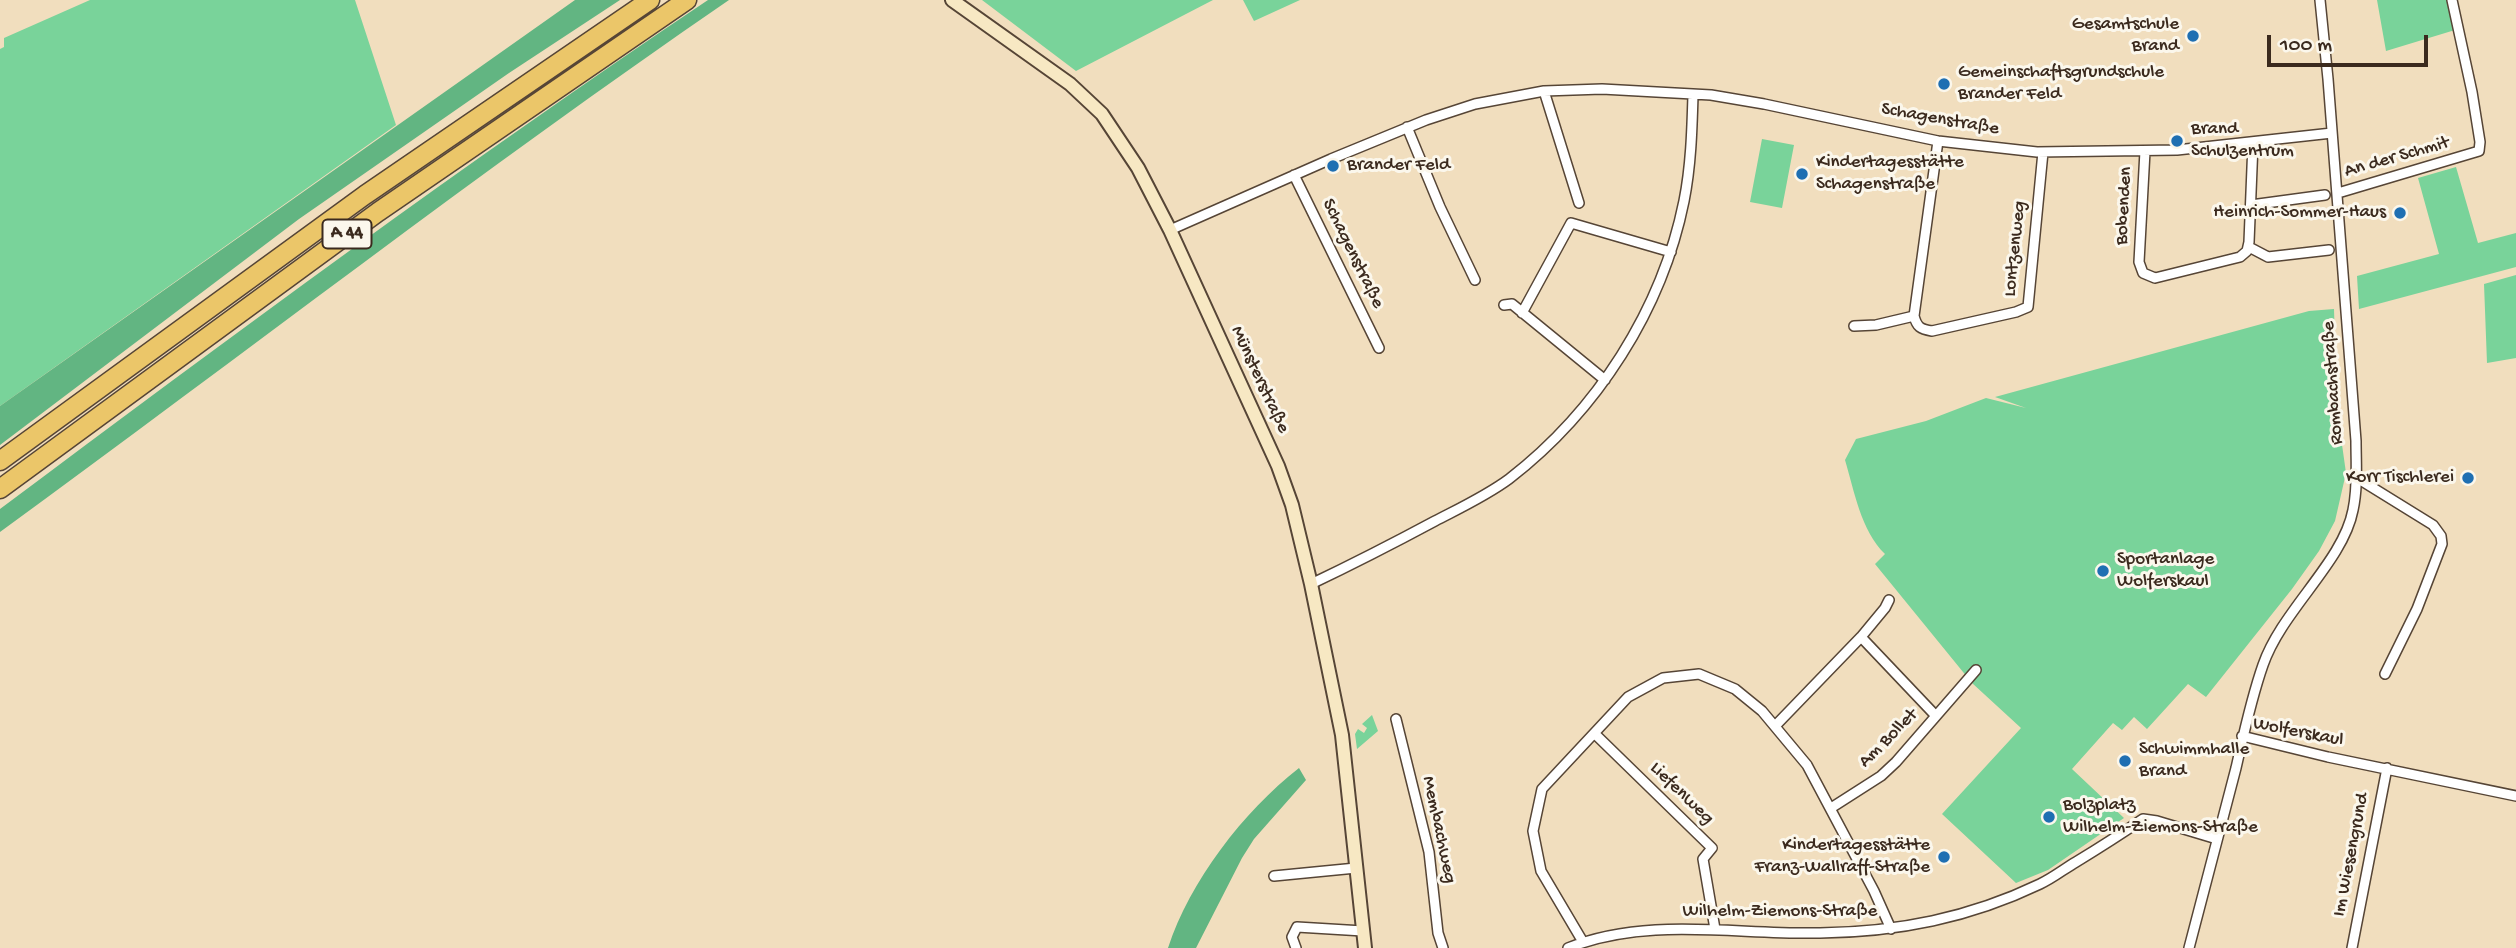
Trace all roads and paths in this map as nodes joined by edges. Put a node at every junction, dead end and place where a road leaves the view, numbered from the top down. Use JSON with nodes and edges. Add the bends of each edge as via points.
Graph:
{"nodes":[{"id":1,"x":650,"y":0,"type":"edge"},
{"id":2,"x":687,"y":0,"type":"edge"},
{"id":3,"x":952,"y":0,"type":"edge"},
{"id":4,"x":2320,"y":0,"type":"edge"},
{"id":5,"x":2452,"y":0,"type":"edge"},
{"id":6,"x":1544,"y":91,"type":"junction"},
{"id":7,"x":1693,"y":94,"type":"junction"},
{"id":8,"x":1407,"y":127,"type":"junction"},
{"id":9,"x":2332,"y":132,"type":"junction"},
{"id":10,"x":1938,"y":141,"type":"junction"},
{"id":11,"x":2253,"y":143,"type":"junction"},
{"id":12,"x":2145,"y":151,"type":"junction"},
{"id":13,"x":2043,"y":152,"type":"junction"},
{"id":14,"x":1294,"y":175,"type":"junction"},
{"id":15,"x":2338,"y":193,"type":"junction"},
{"id":16,"x":2325,"y":195,"type":"dead end"},
{"id":17,"x":1578,"y":203,"type":"dead end"},
{"id":18,"x":2251,"y":205,"type":"junction"},
{"id":19,"x":1170,"y":230,"type":"junction"},
{"id":20,"x":2249,"y":247,"type":"junction"},
{"id":21,"x":2329,"y":250,"type":"dead end"},
{"id":22,"x":1671,"y":252,"type":"junction"},
{"id":23,"x":1475,"y":280,"type":"dead end"},
{"id":24,"x":1504,"y":305,"type":"dead end"},
{"id":25,"x":1522,"y":313,"type":"junction"},
{"id":26,"x":1914,"y":316,"type":"junction"},
{"id":27,"x":1854,"y":326,"type":"dead end"},
{"id":28,"x":1378,"y":348,"type":"dead end"},
{"id":29,"x":1605,"y":380,"type":"junction"},
{"id":30,"x":1,"y":461,"type":"edge"},
{"id":31,"x":2357,"y":478,"type":"junction"},
{"id":32,"x":0,"y":489,"type":"edge"},
{"id":33,"x":1311,"y":584,"type":"junction"},
{"id":34,"x":1889,"y":600,"type":"dead end"},
{"id":35,"x":1861,"y":637,"type":"junction"},
{"id":36,"x":1976,"y":670,"type":"dead end"},
{"id":37,"x":2385,"y":674,"type":"dead end"},
{"id":38,"x":1936,"y":716,"type":"junction"},
{"id":39,"x":1396,"y":719,"type":"dead end"},
{"id":40,"x":1776,"y":725,"type":"junction"},
{"id":41,"x":1595,"y":734,"type":"junction"},
{"id":42,"x":2242,"y":736,"type":"junction"},
{"id":43,"x":2387,"y":768,"type":"junction"},
{"id":44,"x":2516,"y":796,"type":"edge"},
{"id":45,"x":1831,"y":807,"type":"junction"},
{"id":46,"x":2217,"y":839,"type":"junction"},
{"id":47,"x":1356,"y":868,"type":"junction"},
{"id":48,"x":1274,"y":876,"type":"dead end"},
{"id":49,"x":1716,"y":929,"type":"junction"},
{"id":50,"x":1891,"y":929,"type":"junction"},
{"id":51,"x":1363,"y":931,"type":"junction"},
{"id":52,"x":1583,"y":942,"type":"junction"},
{"id":53,"x":1296,"y":948,"type":"edge"},
{"id":54,"x":1365,"y":948,"type":"edge"},
{"id":55,"x":1443,"y":948,"type":"edge"},
{"id":56,"x":1568,"y":948,"type":"edge"},
{"id":57,"x":2189,"y":948,"type":"edge"},
{"id":58,"x":2352,"y":948,"type":"edge"}],
"edges":[{"from":1,"to":30,"type":"highway","number":"A 44","via":[[365,195]]},
{"from":2,"to":32,"type":"highway","number":"A 44","via":[[377,212]]},
{"from":3,"to":19,"type":"street","name":"Münsterstraße","via":[[1070,84],[1102,114],[1138,168]]},
{"from":4,"to":9,"type":"street","name":"Rombachstraße"},
{"from":5,"to":15,"type":"street","name":"An der Schmit","via":[[2479,151]]},
{"from":6,"to":7,"type":"street","name":"Schagenstraße"},
{"from":6,"to":8,"type":"street","name":"Schagenstraße","via":[[1475,104]]},
{"from":6,"to":17,"type":"street"},
{"from":7,"to":10,"type":"street","name":"Schagenstraße","via":[[1764,104]]},
{"from":7,"to":22,"type":"street","via":[[1687,184]]},
{"from":8,"to":14,"type":"street","name":"Schagenstraße"},
{"from":8,"to":23,"type":"street"},
{"from":9,"to":11,"type":"street","name":"Schagenstraße"},
{"from":9,"to":15,"type":"street","name":"Rombachstraße"},
{"from":10,"to":13,"type":"street","name":"Schagenstraße"},
{"from":10,"to":26,"type":"street"},
{"from":11,"to":12,"type":"street","name":"Schagenstraße"},
{"from":11,"to":18,"type":"street"},
{"from":12,"to":13,"type":"street","name":"Schagenstraße"},
{"from":12,"to":20,"type":"street","name":"Bobenden","via":[[2139,262],[2143,273],[2161,277],[2240,257]]},
{"from":13,"to":26,"type":"street","name":"Lontzenweg","via":[[2028,307],[1931,331],[1921,330]]},
{"from":14,"to":19,"type":"street","name":"Schagenstraße"},
{"from":14,"to":28,"type":"street","name":"Schagenstraße"},
{"from":15,"to":31,"type":"street","name":"Rombachstraße"},
{"from":16,"to":18,"type":"street"},
{"from":18,"to":20,"type":"street"},
{"from":19,"to":33,"type":"street","name":"Münsterstraße","via":[[1278,466]]},
{"from":20,"to":21,"type":"street","via":[[2268,257]]},
{"from":22,"to":25,"type":"street","via":[[1572,223]]},
{"from":22,"to":29,"type":"street","via":[[1642,321]]},
{"from":24,"to":25,"type":"street","via":[[1512,304]]},
{"from":25,"to":29,"type":"street"},
{"from":26,"to":27,"type":"street"},
{"from":29,"to":33,"type":"street","via":[[1552,441],[1502,483]]},
{"from":31,"to":37,"type":"street","via":[[2433,525],[2441,536],[2417,609]]},
{"from":31,"to":42,"type":"street","name":"Rombachstraße","via":[[2353,511],[2342,539],[2276,638]]},
{"from":33,"to":47,"type":"street","name":"Münsterstraße","via":[[1342,734]]},
{"from":34,"to":35,"type":"street"},
{"from":35,"to":38,"type":"street","name":"Am Bollet"},
{"from":35,"to":40,"type":"street"},
{"from":36,"to":38,"type":"street","name":"Am Bollet"},
{"from":38,"to":45,"type":"street","name":"Am Bollet","via":[[1881,775]]},
{"from":39,"to":55,"type":"street","name":"Membachweg","via":[[1429,852]]},
{"from":40,"to":41,"type":"street","via":[[1735,689],[1699,674],[1663,678],[1628,697]]},
{"from":40,"to":45,"type":"street"},
{"from":41,"to":49,"type":"street","name":"Liefenweg","via":[[1712,848],[1703,859]]},
{"from":41,"to":52,"type":"street","via":[[1542,789],[1533,831],[1541,871]]},
{"from":42,"to":43,"type":"street","name":"Wolferskaul"},
{"from":42,"to":46,"type":"street","name":"Wolferskaul"},
{"from":43,"to":44,"type":"street","name":"Wolferskaul"},
{"from":43,"to":58,"type":"street","name":"Im Wiesengrund"},
{"from":45,"to":50,"type":"street"},
{"from":46,"to":50,"type":"street","name":"Wilhelm-Ziemons-Straße","via":[[2143,819],[2041,884],[1947,919]]},
{"from":46,"to":57,"type":"street","name":"Wolferskaul"},
{"from":47,"to":48,"type":"street"},
{"from":47,"to":51,"type":"street","name":"Münsterstraße"},
{"from":49,"to":50,"type":"street","name":"Wilhelm-Ziemons-Straße","via":[[1819,933]]},
{"from":49,"to":52,"type":"street","name":"Wilhelm-Ziemons-Straße","via":[[1651,930]]},
{"from":51,"to":53,"type":"street","via":[[1297,927],[1292,937]]},
{"from":51,"to":54,"type":"street","name":"Münsterstraße"},
{"from":52,"to":56,"type":"street","name":"Wilhelm-Ziemons-Straße"}]}
